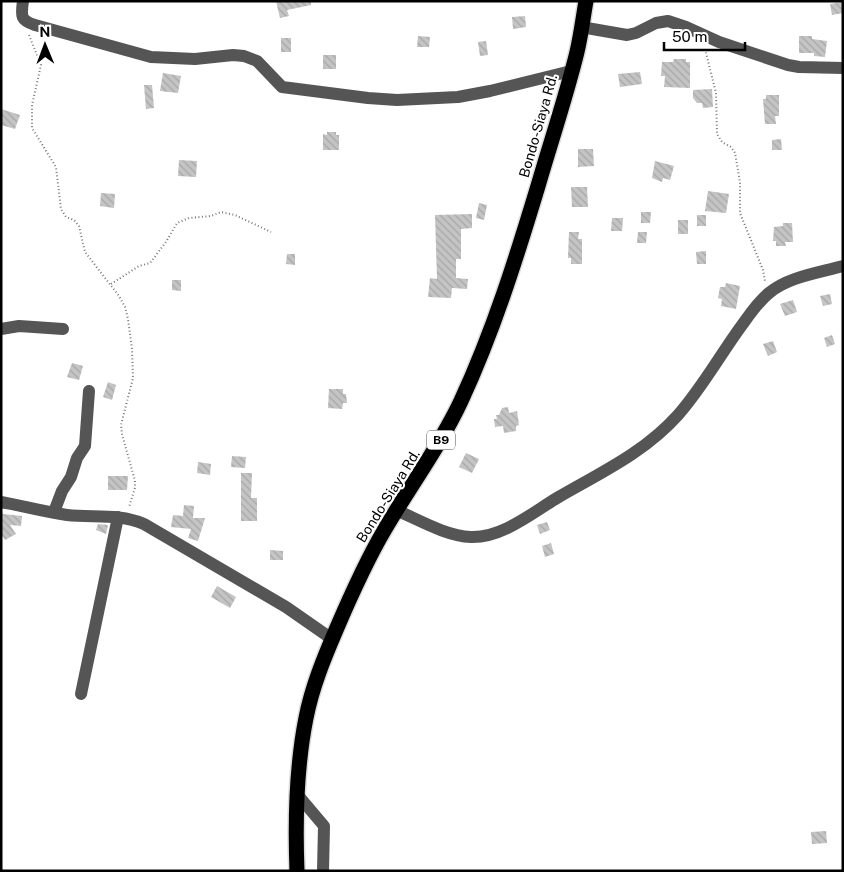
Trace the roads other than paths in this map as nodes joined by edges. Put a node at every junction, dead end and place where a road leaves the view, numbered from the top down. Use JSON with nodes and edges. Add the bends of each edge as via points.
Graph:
{"nodes":[{"id":1,"x":22,"y":1,"type":"edge"},
{"id":2,"x":586,"y":1,"type":"edge"},
{"id":3,"x":581,"y":27,"type":"junction"},
{"id":4,"x":843,"y":68,"type":"edge"},
{"id":5,"x":571,"y":71,"type":"junction"},
{"id":6,"x":843,"y":266,"type":"edge"},
{"id":7,"x":1,"y":329,"type":"edge"},
{"id":8,"x":63,"y":329,"type":"dead end"},
{"id":9,"x":89,"y":391,"type":"dead end"},
{"id":10,"x":1,"y":502,"type":"edge"},
{"id":11,"x":396,"y":510,"type":"junction"},
{"id":12,"x":54,"y":512,"type":"junction"},
{"id":13,"x":122,"y":518,"type":"junction"},
{"id":14,"x":332,"y":639,"type":"junction"},
{"id":15,"x":81,"y":694,"type":"dead end"},
{"id":16,"x":297,"y":794,"type":"junction"},
{"id":17,"x":297,"y":871,"type":"edge"},
{"id":18,"x":323,"y":871,"type":"edge"}],
"edges":[{"from":1,"to":5,"type":"street","via":[[25,21],[144,56],[195,60],[244,56],[257,61],[282,87],[368,98],[458,97]]},
{"from":2,"to":3,"type":"highway","name":"Bondo-Siaya Rd.","number":"B9"},
{"from":3,"to":4,"type":"street","via":[[627,35],[656,23],[668,22],[788,65]]},
{"from":3,"to":5,"type":"highway","name":"Bondo-Siaya Rd.","number":"B9"},
{"from":5,"to":11,"type":"highway","name":"Bondo-Siaya Rd.","number":"B9","via":[[529,215],[487,341],[453,418]]},
{"from":6,"to":11,"type":"street","via":[[793,280],[768,294],[747,318],[697,391],[658,434],[624,460],[524,519],[472,537],[450,533]]},
{"from":7,"to":8,"type":"street","via":[[19,326]]},
{"from":9,"to":12,"type":"street","via":[[85,446]]},
{"from":10,"to":12,"type":"street"},
{"from":11,"to":14,"type":"highway","name":"Bondo-Siaya Rd.","number":"B9"},
{"from":12,"to":13,"type":"street"},
{"from":13,"to":14,"type":"street","via":[[144,524],[228,572]]},
{"from":13,"to":15,"type":"street"},
{"from":14,"to":16,"type":"highway","name":"Bondo-Siaya Rd.","number":"B9","via":[[306,715]]},
{"from":16,"to":17,"type":"highway","name":"Bondo-Siaya Rd.","number":"B9"},
{"from":16,"to":18,"type":"street","via":[[324,826]]}]}
